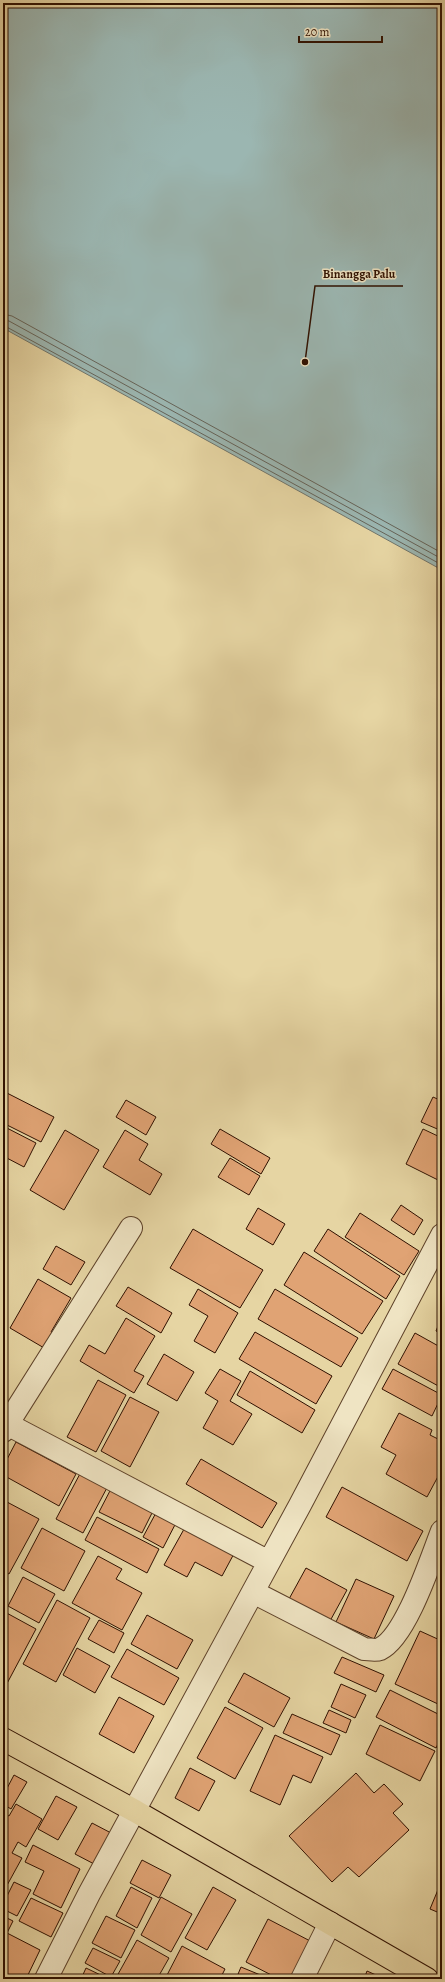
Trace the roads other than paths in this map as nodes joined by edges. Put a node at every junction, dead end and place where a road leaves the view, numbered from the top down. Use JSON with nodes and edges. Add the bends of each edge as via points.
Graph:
{"nodes":[{"id":1,"x":131,"y":1228,"type":"dead end"},
{"id":2,"x":442,"y":1235,"type":"edge"},
{"id":3,"x":5,"y":1428,"type":"edge"},
{"id":4,"x":442,"y":1531,"type":"edge"},
{"id":5,"x":269,"y":1562,"type":"junction"},
{"id":6,"x":253,"y":1592,"type":"junction"},
{"id":7,"x":3,"y":1739,"type":"edge"},
{"id":8,"x":135,"y":1812,"type":"junction"},
{"id":9,"x":330,"y":1923,"type":"junction"},
{"id":10,"x":46,"y":1979,"type":"edge"},
{"id":11,"x":302,"y":1979,"type":"edge"},
{"id":12,"x":427,"y":1979,"type":"edge"}],
"edges":[{"from":1,"to":3,"type":"street"},
{"from":2,"to":5,"type":"street"},
{"from":3,"to":5,"type":"street"},
{"from":4,"to":6,"type":"street","via":[[408,1616],[392,1640],[378,1650],[364,1649]]},
{"from":5,"to":6,"type":"street"},
{"from":6,"to":8,"type":"street"},
{"from":7,"to":8,"type":"main road"},
{"from":8,"to":9,"type":"main road"},
{"from":8,"to":10,"type":"street","via":[[89,1894]]},
{"from":9,"to":11,"type":"street"},
{"from":9,"to":12,"type":"main road"}]}
